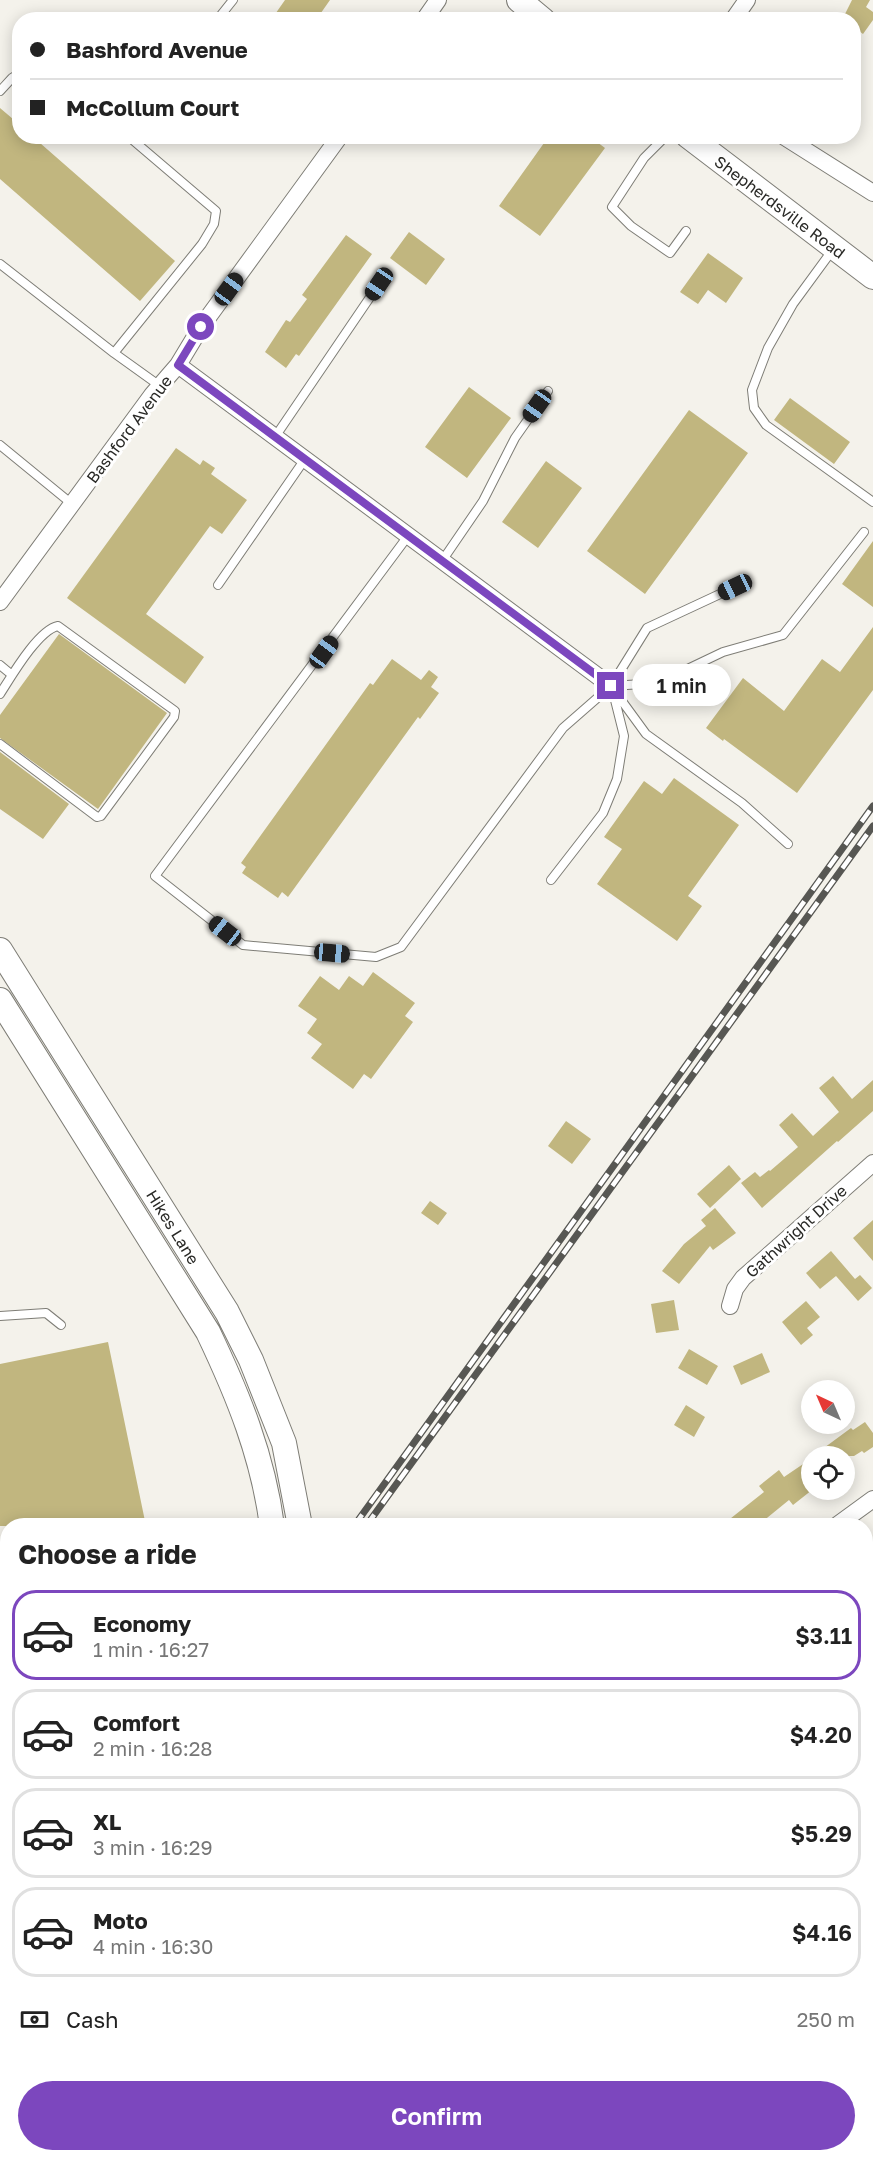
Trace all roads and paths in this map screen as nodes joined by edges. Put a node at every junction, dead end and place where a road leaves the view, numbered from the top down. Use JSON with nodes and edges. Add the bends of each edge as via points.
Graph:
{"nodes":[{"id":1,"x":233,"y":0,"type":"edge"},
{"id":2,"x":519,"y":0,"type":"edge"},
{"id":3,"x":223,"y":12,"type":"edge"},
{"id":4,"x":533,"y":12,"type":"edge"},
{"id":5,"x":12,"y":78,"type":"edge"},
{"id":6,"x":0,"y":91,"type":"edge"},
{"id":7,"x":137,"y":144,"type":"edge"},
{"id":8,"x":333,"y":144,"type":"edge"},
{"id":9,"x":658,"y":144,"type":"edge"},
{"id":10,"x":698,"y":144,"type":"edge"},
{"id":11,"x":796,"y":144,"type":"edge"},
{"id":12,"x":873,"y":193,"type":"edge"},
{"id":13,"x":686,"y":231,"type":"dead end"},
{"id":14,"x":834,"y":248,"type":"junction"},
{"id":15,"x":0,"y":264,"type":"edge"},
{"id":16,"x":873,"y":277,"type":"edge"},
{"id":17,"x":379,"y":284,"type":"dead end"},
{"id":18,"x":114,"y":353,"type":"junction"},
{"id":19,"x":178,"y":365,"type":"junction"},
{"id":20,"x":160,"y":386,"type":"junction"},
{"id":21,"x":548,"y":391,"type":"dead end"},
{"id":22,"x":275,"y":437,"type":"junction"},
{"id":23,"x":0,"y":445,"type":"edge"},
{"id":24,"x":305,"y":459,"type":"junction"},
{"id":25,"x":873,"y":502,"type":"edge"},
{"id":26,"x":72,"y":504,"type":"junction"},
{"id":27,"x":864,"y":532,"type":"dead end"},
{"id":28,"x":408,"y":536,"type":"junction"},
{"id":29,"x":442,"y":561,"type":"junction"},
{"id":30,"x":218,"y":585,"type":"dead end"},
{"id":31,"x":735,"y":587,"type":"dead end"},
{"id":32,"x":0,"y":602,"type":"edge"},
{"id":33,"x":0,"y":665,"type":"edge"},
{"id":34,"x":12,"y":675,"type":"junction"},
{"id":35,"x":611,"y":686,"type":"junction"},
{"id":36,"x":0,"y":694,"type":"edge"},
{"id":37,"x":0,"y":744,"type":"edge"},
{"id":38,"x":788,"y":844,"type":"dead end"},
{"id":39,"x":551,"y":880,"type":"dead end"},
{"id":40,"x":0,"y":950,"type":"edge"},
{"id":41,"x":0,"y":1000,"type":"edge"},
{"id":42,"x":873,"y":1163,"type":"edge"},
{"id":43,"x":730,"y":1306,"type":"dead end"},
{"id":44,"x":0,"y":1316,"type":"edge"},
{"id":45,"x":61,"y":1325,"type":"dead end"},
{"id":46,"x":873,"y":1499,"type":"edge"},
{"id":47,"x":271,"y":1518,"type":"edge"},
{"id":48,"x":299,"y":1518,"type":"edge"},
{"id":49,"x":847,"y":1518,"type":"edge"}],
"edges":[{"from":1,"to":3,"type":"lane"},
{"from":2,"to":4,"type":"street"},
{"from":5,"to":6,"type":"lane"},
{"from":7,"to":18,"type":"lane","via":[[216,211],[214,224],[202,244]]},
{"from":8,"to":19,"type":"street","name":"Bashford Avenue","via":[[201,327]]},
{"from":9,"to":13,"type":"lane","via":[[644,158],[612,207],[631,226],[670,253]]},
{"from":10,"to":14,"type":"street","name":"Shepherdsville Road"},
{"from":11,"to":12,"type":"street"},
{"from":14,"to":16,"type":"street","name":"Shepherdsville Road"},
{"from":14,"to":25,"type":"lane","via":[[793,304],[768,348],[752,390],[754,408],[766,425]]},
{"from":15,"to":18,"type":"lane"},
{"from":17,"to":22,"type":"lane"},
{"from":18,"to":20,"type":"lane"},
{"from":19,"to":20,"type":"street","name":"Bashford Avenue"},
{"from":19,"to":22,"type":"street"},
{"from":20,"to":26,"type":"street","name":"Bashford Avenue"},
{"from":21,"to":29,"type":"lane","via":[[515,438],[483,501]]},
{"from":22,"to":24,"type":"street"},
{"from":23,"to":26,"type":"lane"},
{"from":24,"to":28,"type":"street"},
{"from":24,"to":30,"type":"lane"},
{"from":26,"to":32,"type":"street","name":"Bashford Avenue"},
{"from":27,"to":35,"type":"lane","via":[[783,635],[723,652],[658,684]]},
{"from":28,"to":29,"type":"street"},
{"from":28,"to":35,"type":"lane","via":[[155,876],[243,945],[376,957],[401,947],[563,728]]},
{"from":29,"to":35,"type":"street"},
{"from":31,"to":35,"type":"lane","via":[[647,628]]},
{"from":33,"to":34,"type":"lane"},
{"from":34,"to":36,"type":"lane"},
{"from":34,"to":37,"type":"lane","via":[[51,627],[58,626],[173,708],[174,717],[97,817]]},
{"from":35,"to":38,"type":"lane","via":[[646,734],[742,803]]},
{"from":35,"to":39,"type":"lane","via":[[624,736],[617,779],[603,813]]},
{"from":40,"to":48,"type":"street","name":"Hikes Lane","via":[[227,1312],[284,1443]]},
{"from":41,"to":47,"type":"street","name":"Hikes Lane","via":[[208,1332],[246,1416]]},
{"from":42,"to":43,"type":"street","name":"Gathwright Drive","via":[[743,1278]]},
{"from":44,"to":45,"type":"lane","via":[[46,1313]]},
{"from":46,"to":49,"type":"street"}]}
